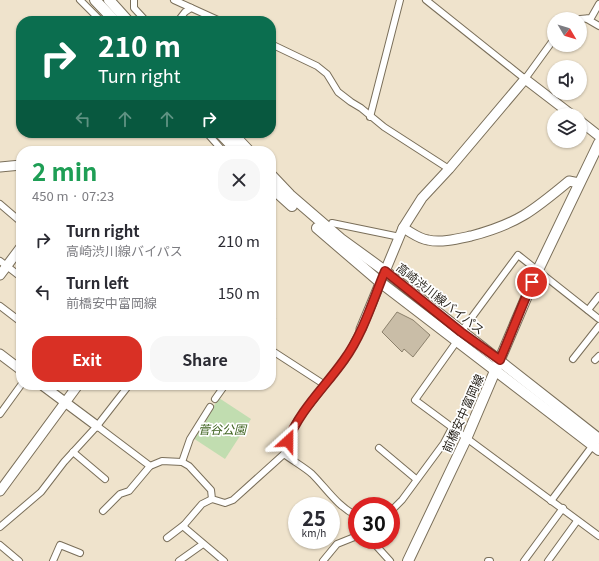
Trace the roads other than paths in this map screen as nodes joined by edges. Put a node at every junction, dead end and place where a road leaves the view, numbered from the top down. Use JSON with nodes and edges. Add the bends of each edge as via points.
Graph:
{"nodes":[{"id":1,"x":80,"y":0,"type":"edge"},
{"id":2,"x":95,"y":0,"type":"edge"},
{"id":3,"x":109,"y":0,"type":"edge"},
{"id":4,"x":134,"y":0,"type":"edge"},
{"id":5,"x":174,"y":0,"type":"edge"},
{"id":6,"x":400,"y":0,"type":"edge"},
{"id":7,"x":426,"y":0,"type":"edge"},
{"id":8,"x":599,"y":4,"type":"edge"},
{"id":9,"x":191,"y":8,"type":"junction"},
{"id":10,"x":96,"y":16,"type":"edge"},
{"id":11,"x":110,"y":16,"type":"edge"},
{"id":12,"x":123,"y":16,"type":"edge"},
{"id":13,"x":141,"y":16,"type":"edge"},
{"id":14,"x":182,"y":16,"type":"edge"},
{"id":15,"x":209,"y":16,"type":"edge"},
{"id":16,"x":587,"y":19,"type":"joint"},
{"id":17,"x":599,"y":26,"type":"edge"},
{"id":18,"x":276,"y":46,"type":"edge"},
{"id":19,"x":547,"y":49,"type":"edge"},
{"id":20,"x":526,"y":79,"type":"junction"},
{"id":21,"x":563,"y":108,"type":"edge"},
{"id":22,"x":370,"y":117,"type":"junction"},
{"id":23,"x":587,"y":127,"type":"edge"},
{"id":24,"x":599,"y":136,"type":"edge"},
{"id":25,"x":211,"y":138,"type":"edge"},
{"id":26,"x":225,"y":138,"type":"edge"},
{"id":27,"x":237,"y":138,"type":"edge"},
{"id":28,"x":599,"y":143,"type":"edge"},
{"id":29,"x":218,"y":146,"type":"edge"},
{"id":30,"x":232,"y":146,"type":"edge"},
{"id":31,"x":244,"y":146,"type":"edge"},
{"id":32,"x":16,"y":165,"type":"edge"},
{"id":33,"x":0,"y":167,"type":"edge"},
{"id":34,"x":449,"y":169,"type":"junction"},
{"id":35,"x":276,"y":180,"type":"edge"},
{"id":36,"x":579,"y":183,"type":"junction"},
{"id":37,"x":276,"y":194,"type":"edge"},
{"id":38,"x":0,"y":204,"type":"edge"},
{"id":39,"x":16,"y":218,"type":"edge"},
{"id":40,"x":332,"y":223,"type":"dead end"},
{"id":41,"x":403,"y":228,"type":"junction"},
{"id":42,"x":400,"y":237,"type":"junction"},
{"id":43,"x":16,"y":252,"type":"edge"},
{"id":44,"x":3,"y":264,"type":"edge"},
{"id":45,"x":538,"y":270,"type":"junction"},
{"id":46,"x":385,"y":271,"type":"junction"},
{"id":47,"x":16,"y":273,"type":"edge"},
{"id":48,"x":0,"y":276,"type":"edge"},
{"id":49,"x":380,"y":282,"type":"junction"},
{"id":50,"x":599,"y":296,"type":"edge"},
{"id":51,"x":0,"y":306,"type":"edge"},
{"id":52,"x":588,"y":310,"type":"junction"},
{"id":53,"x":16,"y":318,"type":"edge"},
{"id":54,"x":599,"y":319,"type":"edge"},
{"id":55,"x":599,"y":326,"type":"edge"},
{"id":56,"x":361,"y":329,"type":"joint"},
{"id":57,"x":459,"y":336,"type":"junction"},
{"id":58,"x":276,"y":353,"type":"edge"},
{"id":59,"x":0,"y":354,"type":"edge"},
{"id":60,"x":573,"y":359,"type":"dead end"},
{"id":61,"x":500,"y":360,"type":"junction"},
{"id":62,"x":16,"y":366,"type":"edge"},
{"id":63,"x":495,"y":370,"type":"junction"},
{"id":64,"x":325,"y":385,"type":"junction"},
{"id":65,"x":17,"y":390,"type":"edge"},
{"id":66,"x":49,"y":390,"type":"edge"},
{"id":67,"x":74,"y":390,"type":"edge"},
{"id":68,"x":125,"y":390,"type":"edge"},
{"id":69,"x":221,"y":390,"type":"edge"},
{"id":70,"x":215,"y":399,"type":"dead end"},
{"id":71,"x":65,"y":402,"type":"junction"},
{"id":72,"x":210,"y":407,"type":"dead end"},
{"id":73,"x":0,"y":414,"type":"edge"},
{"id":74,"x":97,"y":426,"type":"junction"},
{"id":75,"x":452,"y":428,"type":"junction"},
{"id":76,"x":466,"y":439,"type":"junction"},
{"id":77,"x":598,"y":442,"type":"edge"},
{"id":78,"x":379,"y":448,"type":"dead end"},
{"id":79,"x":73,"y":452,"type":"junction"},
{"id":80,"x":284,"y":454,"type":"junction"},
{"id":81,"x":182,"y":462,"type":"junction"},
{"id":82,"x":150,"y":466,"type":"junction"},
{"id":83,"x":105,"y":479,"type":"dead end"},
{"id":84,"x":416,"y":479,"type":"junction"},
{"id":85,"x":0,"y":491,"type":"edge"},
{"id":86,"x":212,"y":499,"type":"junction"},
{"id":87,"x":551,"y":501,"type":"junction"},
{"id":88,"x":400,"y":502,"type":"edge"},
{"id":89,"x":563,"y":508,"type":"junction"},
{"id":90,"x":103,"y":511,"type":"dead end"},
{"id":91,"x":348,"y":512,"type":"edge"},
{"id":92,"x":577,"y":521,"type":"junction"},
{"id":93,"x":184,"y":525,"type":"junction"},
{"id":94,"x":0,"y":527,"type":"edge"},
{"id":95,"x":599,"y":536,"type":"edge"},
{"id":96,"x":167,"y":538,"type":"dead end"},
{"id":97,"x":348,"y":540,"type":"edge"},
{"id":98,"x":203,"y":544,"type":"junction"},
{"id":99,"x":0,"y":545,"type":"edge"},
{"id":100,"x":379,"y":549,"type":"edge"},
{"id":101,"x":80,"y":553,"type":"dead end"},
{"id":102,"x":19,"y":561,"type":"edge"},
{"id":103,"x":53,"y":561,"type":"edge"},
{"id":104,"x":178,"y":561,"type":"edge"},
{"id":105,"x":224,"y":561,"type":"edge"},
{"id":106,"x":324,"y":561,"type":"edge"},
{"id":107,"x":390,"y":561,"type":"edge"},
{"id":108,"x":408,"y":561,"type":"edge"},
{"id":109,"x":524,"y":561,"type":"edge"},
{"id":110,"x":548,"y":561,"type":"edge"}],
"edges":[{"from":1,"to":10,"type":"street"},
{"from":2,"to":11,"type":"main road"},
{"from":3,"to":12,"type":"main road"},
{"from":4,"to":13,"type":"street","via":[[132,5]]},
{"from":5,"to":9,"type":"street"},
{"from":6,"to":22,"type":"street"},
{"from":7,"to":20,"type":"street"},
{"from":8,"to":16,"type":"street","via":[[591,18]]},
{"from":9,"to":14,"type":"street"},
{"from":9,"to":15,"type":"street"},
{"from":16,"to":17,"type":"street"},
{"from":18,"to":22,"type":"street","via":[[317,66],[327,74],[338,92]]},
{"from":19,"to":20,"type":"street"},
{"from":20,"to":21,"type":"street"},
{"from":20,"to":34,"type":"street"},
{"from":22,"to":34,"type":"street"},
{"from":23,"to":24,"type":"street"},
{"from":25,"to":29,"type":"street"},
{"from":26,"to":30,"type":"main road"},
{"from":27,"to":31,"type":"main road"},
{"from":28,"to":36,"type":"main road","name":"前橋安中富岡線"},
{"from":32,"to":33,"type":"street"},
{"from":34,"to":41,"type":"street","via":[[422,198]]},
{"from":35,"to":46,"type":"main road","name":"高崎渋川線バイパス","via":[[341,239]]},
{"from":36,"to":41,"type":"street","via":[[569,181],[535,209],[511,223],[466,237],[429,241]]},
{"from":36,"to":45,"type":"main road","name":"前橋安中富岡線"},
{"from":37,"to":49,"type":"main road","name":"高崎渋川線バイパス"},
{"from":38,"to":39,"type":"street"},
{"from":40,"to":42,"type":"street"},
{"from":41,"to":42,"type":"street"},
{"from":42,"to":46,"type":"street"},
{"from":43,"to":44,"type":"street"},
{"from":44,"to":47,"type":"street"},
{"from":44,"to":48,"type":"street"},
{"from":45,"to":52,"type":"street"},
{"from":45,"to":57,"type":"street","via":[[518,255]]},
{"from":45,"to":61,"type":"main road","name":"前橋安中富岡線"},
{"from":46,"to":49,"type":"street"},
{"from":46,"to":57,"type":"main road","name":"高崎渋川線バイパス"},
{"from":49,"to":56,"type":"street"},
{"from":49,"to":57,"type":"main road","name":"高崎渋川線バイパス"},
{"from":50,"to":52,"type":"street"},
{"from":51,"to":53,"type":"street"},
{"from":52,"to":54,"type":"street"},
{"from":55,"to":60,"type":"street"},
{"from":56,"to":64,"type":"street","via":[[345,360]]},
{"from":57,"to":61,"type":"main road","name":"高崎渋川線バイパス"},
{"from":57,"to":63,"type":"main road","name":"高崎渋川線バイパス"},
{"from":57,"to":75,"type":"street","via":[[415,400]]},
{"from":58,"to":64,"type":"street"},
{"from":59,"to":62,"type":"street"},
{"from":61,"to":63,"type":"main road","name":"前橋安中富岡線"},
{"from":61,"to":77,"type":"main road","name":"高崎渋川線バイパス"},
{"from":63,"to":76,"type":"main road","name":"前橋安中富岡線"},
{"from":63,"to":77,"type":"main road","name":"高崎渋川線バイパス"},
{"from":64,"to":80,"type":"street","via":[[297,421]]},
{"from":65,"to":73,"type":"street"},
{"from":66,"to":71,"type":"street"},
{"from":67,"to":71,"type":"street"},
{"from":68,"to":74,"type":"street"},
{"from":69,"to":70,"type":"street"},
{"from":71,"to":74,"type":"street"},
{"from":71,"to":85,"type":"street"},
{"from":72,"to":81,"type":"street","via":[[190,439]]},
{"from":74,"to":79,"type":"street"},
{"from":74,"to":82,"type":"street"},
{"from":75,"to":76,"type":"street"},
{"from":75,"to":84,"type":"street","via":[[444,443]]},
{"from":76,"to":87,"type":"street"},
{"from":76,"to":108,"type":"main road","name":"前橋安中富岡線"},
{"from":77,"to":87,"type":"street"},
{"from":78,"to":84,"type":"street"},
{"from":79,"to":83,"type":"street"},
{"from":79,"to":94,"type":"street","via":[[38,495]]},
{"from":80,"to":86,"type":"street","via":[[233,500],[225,503]]},
{"from":80,"to":91,"type":"street","via":[[311,474]]},
{"from":81,"to":82,"type":"street","via":[[162,461]]},
{"from":81,"to":86,"type":"street","via":[[207,485],[211,490]]},
{"from":82,"to":90,"type":"street","via":[[129,491],[120,494]]},
{"from":84,"to":88,"type":"street"},
{"from":86,"to":93,"type":"street","via":[[202,504]]},
{"from":87,"to":89,"type":"street"},
{"from":89,"to":92,"type":"street"},
{"from":89,"to":109,"type":"street"},
{"from":92,"to":95,"type":"street"},
{"from":92,"to":110,"type":"street"},
{"from":93,"to":96,"type":"street"},
{"from":93,"to":98,"type":"street"},
{"from":97,"to":106,"type":"street","via":[[337,544]]},
{"from":98,"to":104,"type":"street"},
{"from":98,"to":105,"type":"street"},
{"from":99,"to":102,"type":"street"},
{"from":100,"to":107,"type":"street"},
{"from":101,"to":103,"type":"street","via":[[60,545]]}]}
